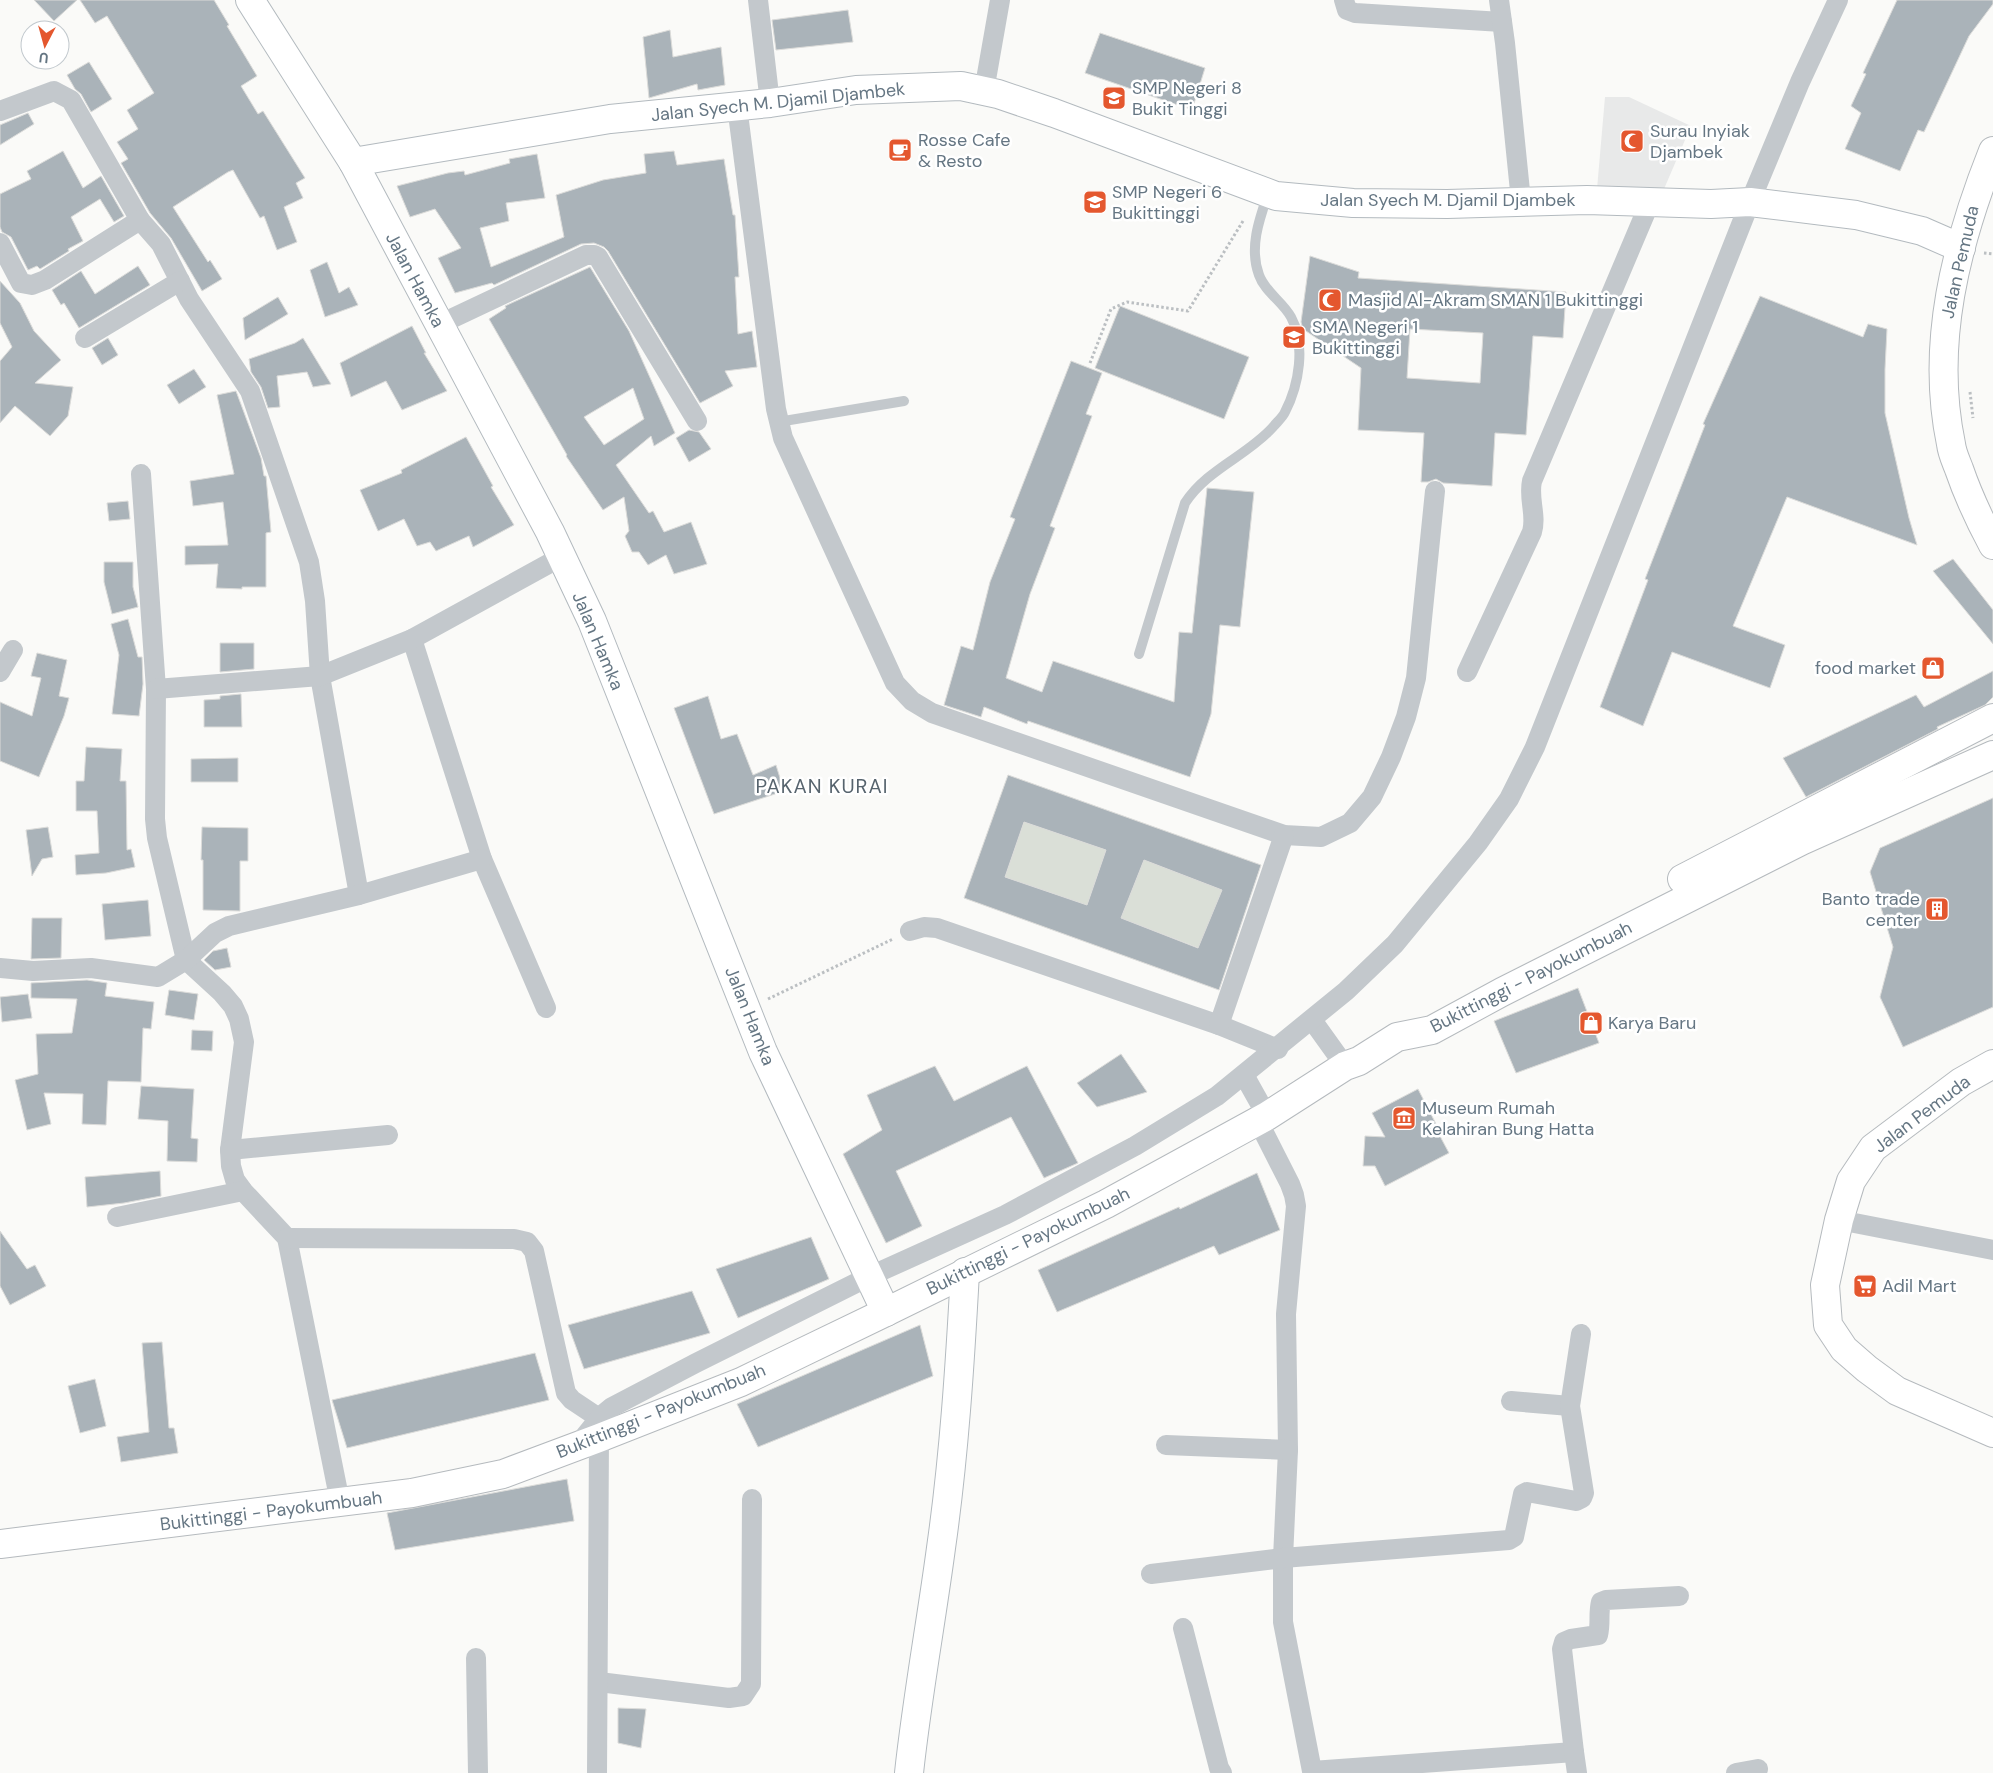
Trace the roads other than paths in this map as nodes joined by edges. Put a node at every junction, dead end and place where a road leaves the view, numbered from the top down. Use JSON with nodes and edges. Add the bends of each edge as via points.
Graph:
{"nodes":[{"id":1,"x":250,"y":0,"type":"edge"},
{"id":2,"x":758,"y":0,"type":"edge"},
{"id":3,"x":1000,"y":0,"type":"edge"},
{"id":4,"x":1344,"y":0,"type":"edge"},
{"id":5,"x":1499,"y":0,"type":"edge"},
{"id":6,"x":1838,"y":0,"type":"edge"},
{"id":7,"x":1502,"y":22,"type":"junction"},
{"id":8,"x":984,"y":91,"type":"junction"},
{"id":9,"x":770,"y":103,"type":"junction"},
{"id":10,"x":737,"y":106,"type":"junction"},
{"id":11,"x":0,"y":111,"type":"edge"},
{"id":12,"x":1993,"y":151,"type":"edge"},
{"id":13,"x":352,"y":162,"type":"junction"},
{"id":14,"x":1264,"y":191,"type":"junction"},
{"id":15,"x":1521,"y":201,"type":"junction"},
{"id":16,"x":1650,"y":202,"type":"junction"},
{"id":17,"x":1750,"y":202,"type":"junction"},
{"id":18,"x":140,"y":220,"type":"junction"},
{"id":19,"x":0,"y":243,"type":"edge"},
{"id":20,"x":1977,"y":251,"type":"junction"},
{"id":21,"x":180,"y":281,"type":"junction"},
{"id":22,"x":438,"y":325,"type":"junction"},
{"id":23,"x":85,"y":338,"type":"dead end"},
{"id":24,"x":904,"y":401,"type":"dead end"},
{"id":25,"x":697,"y":421,"type":"dead end"},
{"id":26,"x":778,"y":422,"type":"junction"},
{"id":27,"x":141,"y":474,"type":"dead end"},
{"id":28,"x":1435,"y":492,"type":"dead end"},
{"id":29,"x":1993,"y":545,"type":"edge"},
{"id":30,"x":561,"y":557,"type":"junction"},
{"id":31,"x":412,"y":639,"type":"junction"},
{"id":32,"x":13,"y":650,"type":"dead end"},
{"id":33,"x":1140,"y":654,"type":"dead end"},
{"id":34,"x":0,"y":672,"type":"edge"},
{"id":35,"x":1467,"y":672,"type":"dead end"},
{"id":36,"x":320,"y":676,"type":"junction"},
{"id":37,"x":156,"y":689,"type":"junction"},
{"id":38,"x":1993,"y":718,"type":"edge"},
{"id":39,"x":1993,"y":755,"type":"edge"},
{"id":40,"x":1284,"y":835,"type":"junction"},
{"id":41,"x":482,"y":859,"type":"junction"},
{"id":42,"x":359,"y":895,"type":"junction"},
{"id":43,"x":910,"y":932,"type":"road end"},
{"id":44,"x":186,"y":960,"type":"junction"},
{"id":45,"x":0,"y":968,"type":"edge"},
{"id":46,"x":546,"y":1008,"type":"dead end"},
{"id":47,"x":1312,"y":1020,"type":"junction"},
{"id":48,"x":1219,"y":1025,"type":"junction"},
{"id":49,"x":1397,"y":1037,"type":"junction"},
{"id":50,"x":1278,"y":1048,"type":"junction"},
{"id":51,"x":1993,"y":1064,"type":"edge"},
{"id":52,"x":1345,"y":1066,"type":"junction"},
{"id":53,"x":1244,"y":1075,"type":"junction"},
{"id":54,"x":1262,"y":1119,"type":"junction"},
{"id":55,"x":388,"y":1135,"type":"dead end"},
{"id":56,"x":230,"y":1150,"type":"junction"},
{"id":57,"x":243,"y":1191,"type":"junction"},
{"id":58,"x":117,"y":1217,"type":"dead end"},
{"id":59,"x":1840,"y":1220,"type":"junction"},
{"id":60,"x":286,"y":1238,"type":"junction"},
{"id":61,"x":1993,"y":1250,"type":"edge"},
{"id":62,"x":965,"y":1272,"type":"junction"},
{"id":63,"x":870,"y":1276,"type":"junction"},
{"id":64,"x":886,"y":1312,"type":"junction"},
{"id":65,"x":1581,"y":1334,"type":"dead end"},
{"id":66,"x":1511,"y":1401,"type":"dead end"},
{"id":67,"x":1570,"y":1406,"type":"junction"},
{"id":68,"x":1993,"y":1433,"type":"edge"},
{"id":69,"x":592,"y":1434,"type":"junction"},
{"id":70,"x":1166,"y":1445,"type":"dead end"},
{"id":71,"x":1288,"y":1450,"type":"junction"},
{"id":72,"x":752,"y":1498,"type":"dead end"},
{"id":73,"x":340,"y":1502,"type":"junction"},
{"id":74,"x":0,"y":1544,"type":"edge"},
{"id":75,"x":1283,"y":1558,"type":"junction"},
{"id":76,"x":1151,"y":1574,"type":"dead end"},
{"id":77,"x":1679,"y":1596,"type":"dead end"},
{"id":78,"x":1183,"y":1628,"type":"dead end"},
{"id":79,"x":476,"y":1658,"type":"dead end"},
{"id":80,"x":599,"y":1682,"type":"junction"},
{"id":81,"x":1574,"y":1752,"type":"junction"},
{"id":82,"x":1758,"y":1768,"type":"dead end"},
{"id":83,"x":1312,"y":1772,"type":"edge"},
{"id":84,"x":478,"y":1773,"type":"edge"},
{"id":85,"x":597,"y":1773,"type":"edge"},
{"id":86,"x":909,"y":1773,"type":"edge"},
{"id":87,"x":1222,"y":1773,"type":"edge"},
{"id":88,"x":1577,"y":1773,"type":"edge"},
{"id":89,"x":1736,"y":1773,"type":"edge"}],
"edges":[{"from":1,"to":13,"type":"main road","name":"Jalan Hamka"},
{"from":2,"to":9,"type":"street"},
{"from":3,"to":8,"type":"street"},
{"from":4,"to":7,"type":"street","via":[[1347,10],[1355,13]]},
{"from":5,"to":7,"type":"street"},
{"from":6,"to":17,"type":"street"},
{"from":7,"to":15,"type":"street"},
{"from":8,"to":9,"type":"main road","name":"Jalan Syech M. Djamil Djambek","via":[[961,86],[856,90]]},
{"from":8,"to":14,"type":"main road","name":"Jalan Syech M. Djamil Djambek","via":[[1054,113]]},
{"from":9,"to":10,"type":"main road","name":"Jalan Syech M. Djamil Djambek"},
{"from":10,"to":13,"type":"main road","name":"Jalan Syech M. Djamil Djambek","via":[[610,119]]},
{"from":10,"to":26,"type":"street"},
{"from":11,"to":18,"type":"street","via":[[54,91],[71,100]]},
{"from":12,"to":20,"type":"main road","name":"Jalan Pemuda","via":[[1979,187]]},
{"from":13,"to":22,"type":"main road","name":"Jalan Hamka"},
{"from":14,"to":15,"type":"main road","name":"Jalan Syech M. Djamil Djambek","via":[[1276,196],[1353,203]]},
{"from":14,"to":33,"type":"lane","via":[[1254,252],[1259,275],[1268,292],[1290,316],[1297,334],[1297,378],[1285,414],[1262,440],[1202,480],[1185,503]]},
{"from":15,"to":16,"type":"main road","name":"Jalan Syech M. Djamil Djambek"},
{"from":16,"to":17,"type":"main road","name":"Jalan Syech M. Djamil Djambek"},
{"from":16,"to":35,"type":"street","via":[[1532,481],[1532,532]]},
{"from":17,"to":20,"type":"main road","name":"Jalan Syech M. Djamil Djambek","via":[[1856,215],[1922,231]]},
{"from":17,"to":47,"type":"street","via":[[1535,747],[1509,799],[1478,843],[1396,944]]},
{"from":18,"to":19,"type":"street","via":[[32,285],[21,283]]},
{"from":18,"to":21,"type":"street","via":[[160,244]]},
{"from":20,"to":29,"type":"main road","name":"Jalan Pemuda","via":[[1952,282],[1942,357],[1951,445],[1972,507]]},
{"from":21,"to":23,"type":"street"},
{"from":21,"to":36,"type":"street","via":[[250,391],[309,562]]},
{"from":22,"to":25,"type":"street","via":[[594,255]]},
{"from":22,"to":30,"type":"main road","name":"Jalan Hamka"},
{"from":24,"to":26,"type":"lane"},
{"from":26,"to":40,"type":"street","via":[[895,683],[912,701],[932,713]]},
{"from":27,"to":37,"type":"street"},
{"from":28,"to":40,"type":"street","via":[[1416,678],[1391,757],[1372,797],[1350,824],[1321,837]]},
{"from":30,"to":31,"type":"street"},
{"from":30,"to":63,"type":"main road","name":"Jalan Hamka","via":[[592,621],[764,1052]]},
{"from":31,"to":36,"type":"street"},
{"from":31,"to":41,"type":"street"},
{"from":32,"to":34,"type":"street"},
{"from":36,"to":37,"type":"street"},
{"from":36,"to":42,"type":"street"},
{"from":37,"to":44,"type":"street","via":[[156,828]]},
{"from":38,"to":49,"type":"main road","via":[[1427,1013]]},
{"from":39,"to":49,"type":"main road","name":"Bukittinggi - Payokumbuah","via":[[1801,841],[1432,1030]]},
{"from":40,"to":48,"type":"street"},
{"from":41,"to":42,"type":"street"},
{"from":41,"to":46,"type":"street"},
{"from":42,"to":44,"type":"street","via":[[229,926]]},
{"from":43,"to":48,"type":"street","via":[[937,928]]},
{"from":44,"to":45,"type":"street","via":[[158,976],[91,968],[33,971]]},
{"from":44,"to":56,"type":"street","via":[[222,993],[239,1019],[244,1042]]},
{"from":47,"to":50,"type":"street"},
{"from":47,"to":52,"type":"street"},
{"from":48,"to":50,"type":"street"},
{"from":49,"to":52,"type":"main road","name":"Bukittinggi - Payokumbuah"},
{"from":50,"to":53,"type":"street"},
{"from":51,"to":59,"type":"main road","name":"Jalan Pemuda","via":[[1961,1082],[1873,1148],[1852,1181]]},
{"from":52,"to":54,"type":"main road","name":"Bukittinggi - Payokumbuah"},
{"from":53,"to":54,"type":"street"},
{"from":53,"to":63,"type":"street","via":[[1217,1096],[1135,1146],[1005,1215]]},
{"from":54,"to":62,"type":"main road","name":"Bukittinggi - Payokumbuah","via":[[1106,1204]]},
{"from":54,"to":71,"type":"street","via":[[1296,1206],[1286,1314]]},
{"from":55,"to":56,"type":"street"},
{"from":56,"to":57,"type":"street","via":[[235,1180]]},
{"from":57,"to":58,"type":"street"},
{"from":57,"to":60,"type":"street"},
{"from":59,"to":61,"type":"street"},
{"from":59,"to":68,"type":"main road","name":"Jalan Pemuda","via":[[1825,1285],[1828,1325],[1844,1349],[1897,1391]]},
{"from":60,"to":69,"type":"street","via":[[514,1239],[527,1242],[534,1251],[566,1393]]},
{"from":60,"to":73,"type":"street"},
{"from":62,"to":64,"type":"main road","name":"Bukittinggi - Payokumbuah"},
{"from":62,"to":86,"type":"main road","via":[[958,1392],[941,1547]]},
{"from":63,"to":64,"type":"main road","name":"Jalan Hamka"},
{"from":63,"to":69,"type":"street","via":[[612,1408]]},
{"from":64,"to":69,"type":"main road","name":"Bukittinggi - Payokumbuah","via":[[741,1382]]},
{"from":65,"to":67,"type":"street"},
{"from":66,"to":67,"type":"street"},
{"from":67,"to":75,"type":"street","via":[[1584,1493],[1582,1498],[1523,1494],[1514,1537],[1509,1540]]},
{"from":69,"to":73,"type":"main road","name":"Bukittinggi - Payokumbuah","via":[[502,1474],[412,1493]]},
{"from":69,"to":80,"type":"street"},
{"from":70,"to":71,"type":"street"},
{"from":71,"to":75,"type":"street"},
{"from":72,"to":80,"type":"street","via":[[751,1684],[743,1696],[729,1698]]},
{"from":73,"to":74,"type":"main road","name":"Bukittinggi - Payokumbuah"},
{"from":75,"to":76,"type":"street"},
{"from":75,"to":83,"type":"street","via":[[1284,1635]]},
{"from":77,"to":81,"type":"street","via":[[1606,1600],[1599,1608],[1598,1635],[1564,1642],[1562,1649]]},
{"from":78,"to":87,"type":"street"},
{"from":79,"to":84,"type":"street"},
{"from":80,"to":85,"type":"street"},
{"from":81,"to":83,"type":"street"},
{"from":81,"to":88,"type":"street"},
{"from":82,"to":89,"type":"street"}]}
